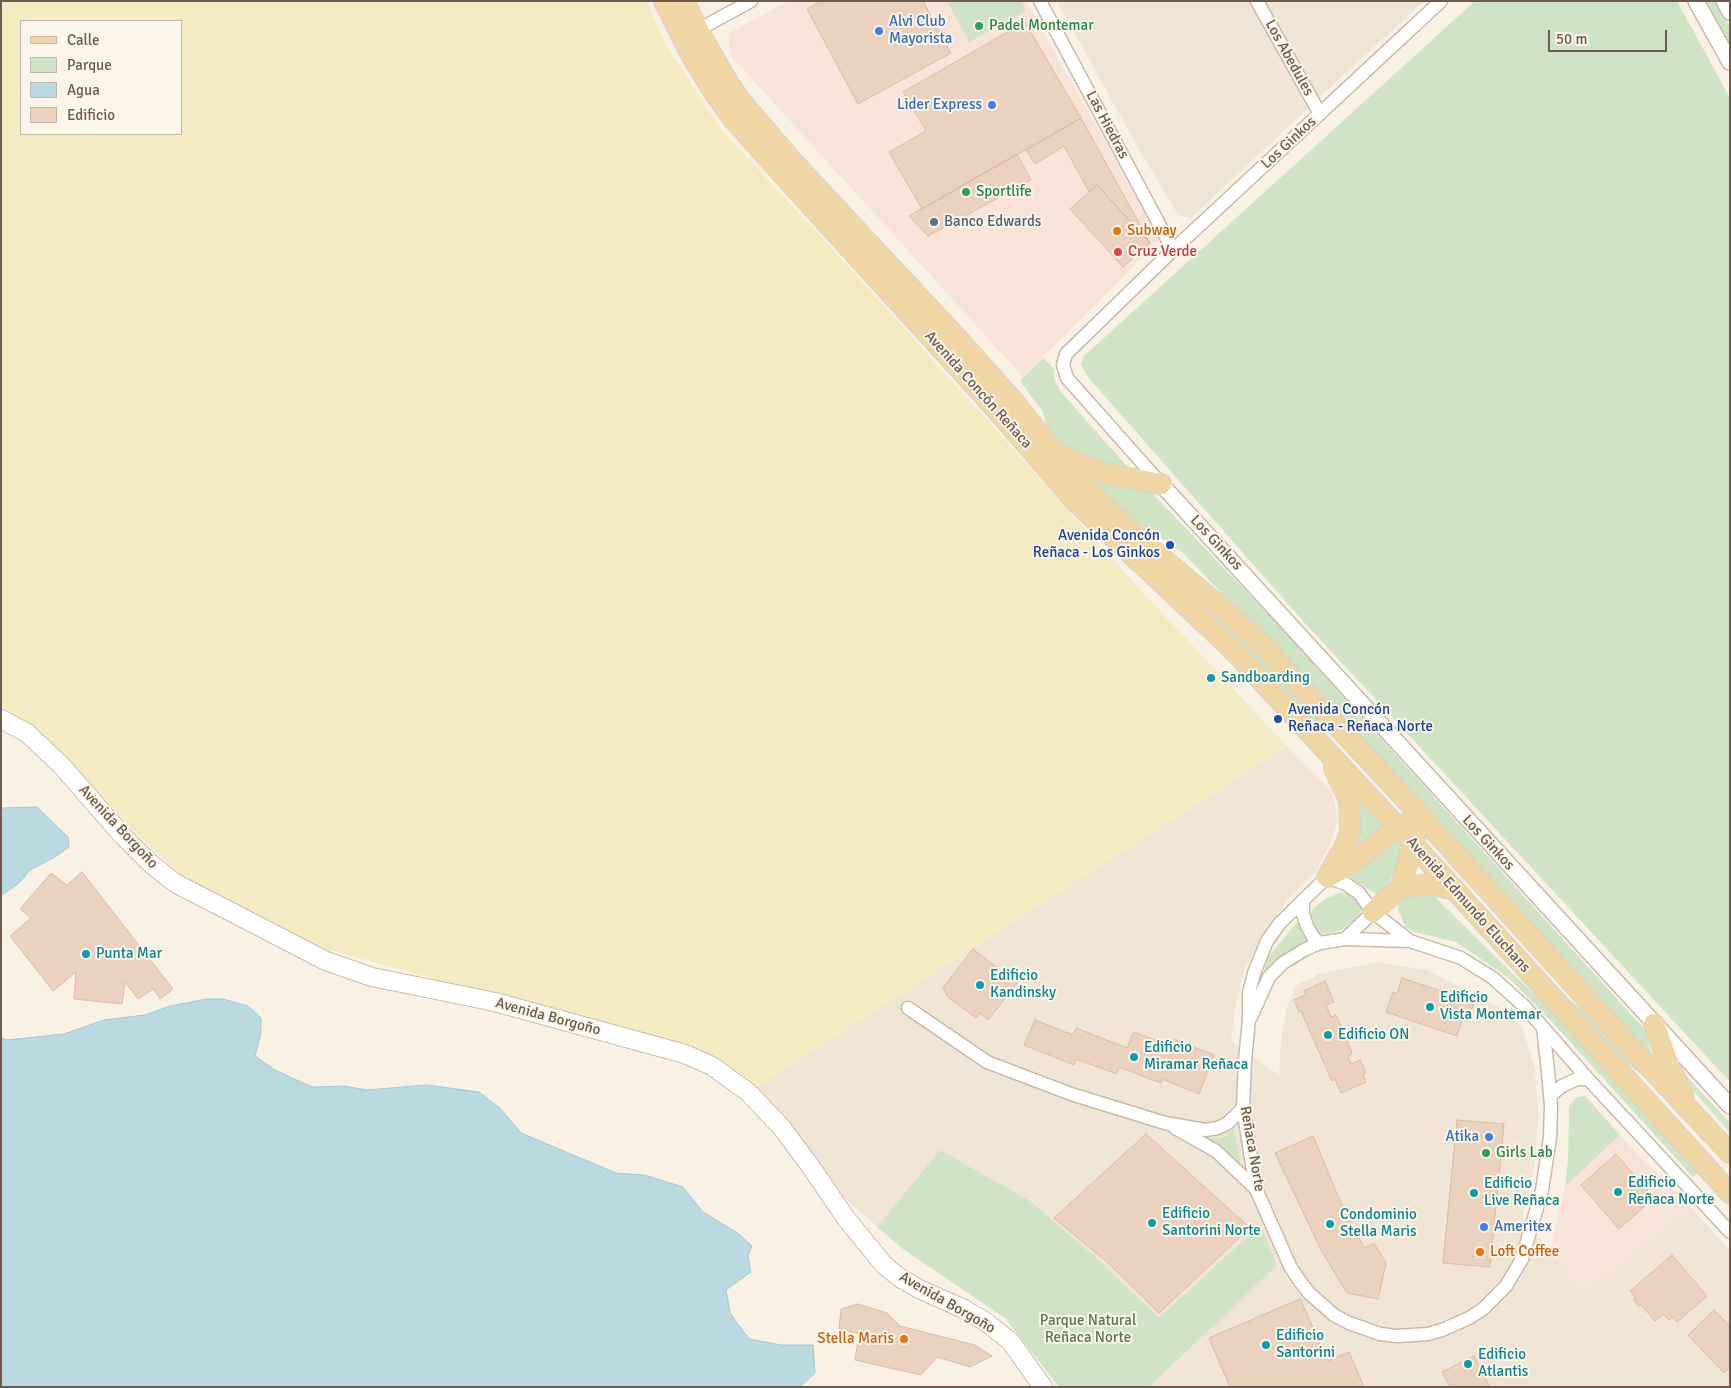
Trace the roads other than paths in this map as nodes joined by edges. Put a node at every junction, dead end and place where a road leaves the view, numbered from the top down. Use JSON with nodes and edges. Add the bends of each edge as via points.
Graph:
{"nodes":[{"id":1,"x":664,"y":1,"type":"edge"},
{"id":2,"x":684,"y":1,"type":"edge"},
{"id":3,"x":751,"y":1,"type":"edge"},
{"id":4,"x":1040,"y":1,"type":"edge"},
{"id":5,"x":1258,"y":1,"type":"edge"},
{"id":6,"x":1441,"y":1,"type":"edge"},
{"id":7,"x":1696,"y":1,"type":"edge"},
{"id":8,"x":1724,"y":1,"type":"edge"},
{"id":9,"x":1730,"y":12,"type":"edge"},
{"id":10,"x":698,"y":30,"type":"junction"},
{"id":11,"x":1730,"y":62,"type":"edge"},
{"id":12,"x":1320,"y":114,"type":"junction"},
{"id":13,"x":1173,"y":250,"type":"junction"},
{"id":14,"x":1055,"y":453,"type":"junction"},
{"id":15,"x":1161,"y":484,"type":"junction"},
{"id":16,"x":1,"y":719,"type":"edge"},
{"id":17,"x":1347,"y":737,"type":"joint"},
{"id":18,"x":1326,"y":750,"type":"junction"},
{"id":19,"x":1423,"y":818,"type":"junction"},
{"id":20,"x":1397,"y":828,"type":"junction"},
{"id":21,"x":1412,"y":843,"type":"junction"},
{"id":22,"x":1327,"y":877,"type":"junction"},
{"id":23,"x":1400,"y":888,"type":"junction"},
{"id":24,"x":1455,"y":890,"type":"junction"},
{"id":25,"x":1303,"y":900,"type":"junction"},
{"id":26,"x":1373,"y":912,"type":"junction"},
{"id":27,"x":1345,"y":939,"type":"junction"},
{"id":28,"x":1410,"y":941,"type":"junction"},
{"id":29,"x":1320,"y":943,"type":"junction"},
{"id":30,"x":908,"y":1008,"type":"dead end"},
{"id":31,"x":1249,"y":1020,"type":"junction"},
{"id":32,"x":1654,"y":1024,"type":"junction"},
{"id":33,"x":1542,"y":1027,"type":"junction"},
{"id":34,"x":1588,"y":1078,"type":"junction"},
{"id":35,"x":1550,"y":1096,"type":"junction"},
{"id":36,"x":1730,"y":1106,"type":"edge"},
{"id":37,"x":1243,"y":1108,"type":"junction"},
{"id":38,"x":1690,"y":1111,"type":"junction"},
{"id":39,"x":1166,"y":1123,"type":"junction"},
{"id":40,"x":1730,"y":1153,"type":"edge"},
{"id":41,"x":1256,"y":1189,"type":"junction"},
{"id":42,"x":1730,"y":1192,"type":"edge"},
{"id":43,"x":1730,"y":1232,"type":"edge"},
{"id":44,"x":1043,"y":1387,"type":"edge"}],
"edges":[{"from":1,"to":18,"type":"main road","name":"Avenida Concón Reñaca","via":[[701,74],[746,134],[1076,501],[1232,649]]},
{"from":2,"to":10,"type":"main road","name":"Avenida Concón Reñaca"},
{"from":3,"to":10,"type":"street"},
{"from":4,"to":13,"type":"street","name":"Las Hiedras"},
{"from":5,"to":12,"type":"street","name":"Los Abedules"},
{"from":6,"to":12,"type":"street","name":"Los Ginkos"},
{"from":7,"to":11,"type":"street"},
{"from":8,"to":9,"type":"street"},
{"from":10,"to":14,"type":"main road","name":"Avenida Concón Reñaca","via":[[733,89],[775,142],[958,339]]},
{"from":12,"to":13,"type":"street","name":"Los Ginkos"},
{"from":13,"to":15,"type":"street","name":"Los Ginkos","via":[[1066,354],[1063,365],[1067,378]]},
{"from":14,"to":15,"type":"main road","via":[[1090,469]]},
{"from":14,"to":17,"type":"main road","name":"Avenida Concón Reñaca","via":[[1130,530],[1261,644]]},
{"from":15,"to":32,"type":"street","name":"Los Ginkos"},
{"from":16,"to":44,"type":"main road","name":"Avenida Borgoño","via":[[27,732],[61,765],[122,835],[175,883],[326,961],[372,977],[495,1002],[686,1054],[712,1066],[749,1093],[782,1128],[845,1217],[884,1265],[900,1278],[986,1322],[1010,1341]]},
{"from":17,"to":19,"type":"main road","name":"Avenida Edmundo Eluchans"},
{"from":18,"to":20,"type":"main road","name":"Avenida Edmundo Eluchans"},
{"from":18,"to":22,"type":"main road","via":[[1349,800],[1350,811],[1347,842]]},
{"from":19,"to":20,"type":"main road"},
{"from":19,"to":21,"type":"main road"},
{"from":19,"to":38,"type":"main road","name":"Avenida Edmundo Eluchans"},
{"from":20,"to":21,"type":"main road","name":"Avenida Edmundo Eluchans"},
{"from":20,"to":22,"type":"main road"},
{"from":21,"to":23,"type":"main road"},
{"from":21,"to":24,"type":"main road","name":"Avenida Edmundo Eluchans"},
{"from":22,"to":25,"type":"street","name":"Reñaca Norte"},
{"from":22,"to":26,"type":"street","name":"Reñaca Norte","via":[[1359,893]]},
{"from":23,"to":24,"type":"main road","via":[[1429,884]]},
{"from":23,"to":26,"type":"main road"},
{"from":24,"to":42,"type":"main road","name":"Avenida Edmundo Eluchans"},
{"from":25,"to":29,"type":"street","via":[[1306,926]]},
{"from":25,"to":31,"type":"street","name":"Reñaca Norte","via":[[1267,941],[1249,993]]},
{"from":26,"to":27,"type":"street"},
{"from":26,"to":28,"type":"street","name":"Reñaca Norte"},
{"from":27,"to":28,"type":"street","name":"Reñaca Norte"},
{"from":27,"to":29,"type":"street","name":"Reñaca Norte"},
{"from":28,"to":33,"type":"street","name":"Reñaca Norte","via":[[1461,958],[1493,978],[1525,1006]]},
{"from":29,"to":31,"type":"street","name":"Reñaca Norte","via":[[1283,963],[1269,977]]},
{"from":30,"to":39,"type":"street","via":[[987,1062],[1071,1094]]},
{"from":31,"to":37,"type":"street","name":"Reñaca Norte"},
{"from":32,"to":36,"type":"street","name":"Los Ginkos"},
{"from":32,"to":38,"type":"main road"},
{"from":33,"to":34,"type":"street"},
{"from":33,"to":35,"type":"street","name":"Reñaca Norte"},
{"from":34,"to":35,"type":"street","via":[[1562,1086]]},
{"from":34,"to":43,"type":"street"},
{"from":35,"to":41,"type":"street","name":"Reñaca Norte","via":[[1550,1137],[1542,1190],[1522,1259],[1495,1298],[1469,1318],[1442,1330],[1413,1335],[1380,1334],[1348,1323],[1321,1305],[1290,1266]]},
{"from":37,"to":39,"type":"street","via":[[1218,1128],[1205,1130]]},
{"from":37,"to":41,"type":"street","name":"Reñaca Norte"},
{"from":38,"to":40,"type":"main road","name":"Avenida Edmundo Eluchans"},
{"from":39,"to":41,"type":"street","via":[[1216,1151]]}]}
